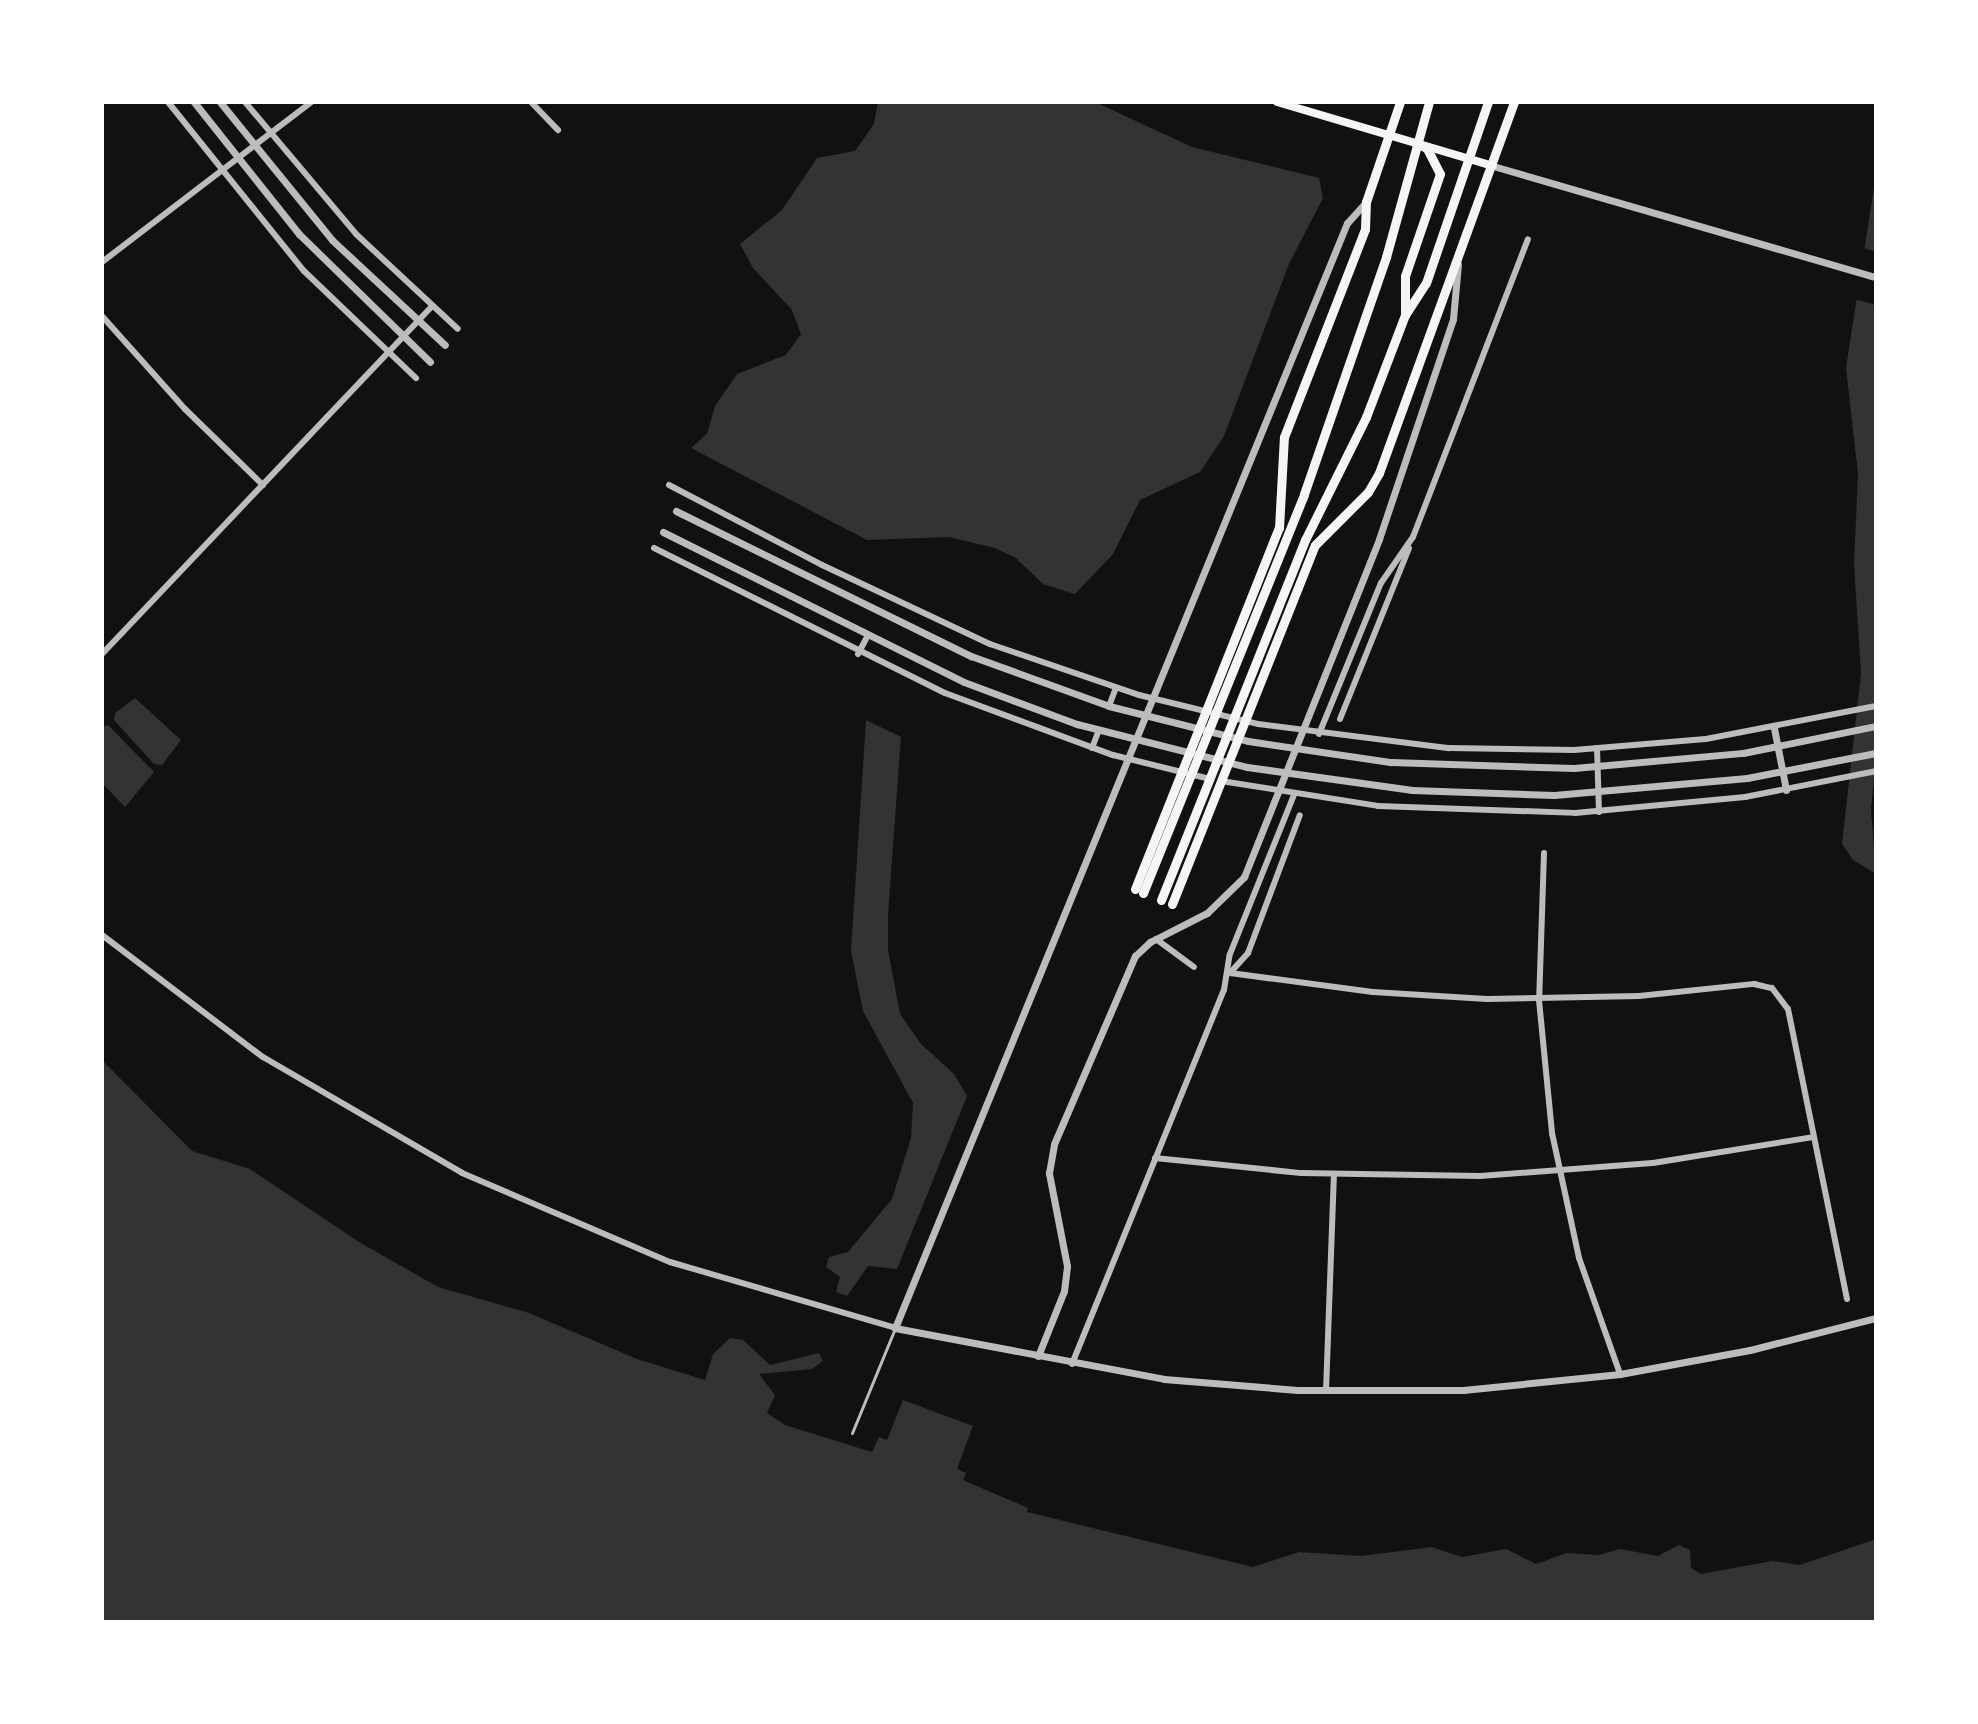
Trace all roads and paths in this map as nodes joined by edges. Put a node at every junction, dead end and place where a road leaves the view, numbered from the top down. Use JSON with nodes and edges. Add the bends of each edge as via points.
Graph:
{"nodes":[{"id":1,"x":168,"y":102,"type":"edge"},
{"id":2,"x":194,"y":102,"type":"edge"},
{"id":3,"x":220,"y":102,"type":"edge"},
{"id":4,"x":245,"y":102,"type":"edge"},
{"id":5,"x":311,"y":102,"type":"edge"},
{"id":6,"x":531,"y":102,"type":"edge"},
{"id":7,"x":1277,"y":102,"type":"edge"},
{"id":8,"x":1400,"y":102,"type":"edge"},
{"id":9,"x":1429,"y":102,"type":"edge"},
{"id":10,"x":1488,"y":102,"type":"edge"},
{"id":11,"x":1514,"y":102,"type":"edge"},
{"id":12,"x":558,"y":130,"type":"dead end"},
{"id":13,"x":269,"y":134,"type":"junction"},
{"id":14,"x":1388,"y":136,"type":"junction"},
{"id":15,"x":1415,"y":143,"type":"junction"},
{"id":16,"x":253,"y":146,"type":"junction"},
{"id":17,"x":236,"y":159,"type":"junction"},
{"id":18,"x":1471,"y":160,"type":"junction"},
{"id":19,"x":1493,"y":166,"type":"junction"},
{"id":20,"x":219,"y":172,"type":"junction"},
{"id":21,"x":1366,"y":202,"type":"junction"},
{"id":22,"x":1528,"y":239,"type":"dead end"},
{"id":23,"x":102,"y":262,"type":"edge"},
{"id":24,"x":1459,"y":262,"type":"junction"},
{"id":25,"x":1876,"y":277,"type":"edge"},
{"id":26,"x":431,"y":307,"type":"junction"},
{"id":27,"x":1405,"y":315,"type":"junction"},
{"id":28,"x":102,"y":316,"type":"edge"},
{"id":29,"x":418,"y":322,"type":"junction"},
{"id":30,"x":458,"y":329,"type":"dead end"},
{"id":31,"x":402,"y":338,"type":"junction"},
{"id":32,"x":445,"y":345,"type":"dead end"},
{"id":33,"x":386,"y":354,"type":"junction"},
{"id":34,"x":430,"y":362,"type":"dead end"},
{"id":35,"x":416,"y":378,"type":"dead end"},
{"id":36,"x":263,"y":485,"type":"junction"},
{"id":37,"x":669,"y":485,"type":"dead end"},
{"id":38,"x":676,"y":511,"type":"dead end"},
{"id":39,"x":663,"y":532,"type":"dead end"},
{"id":40,"x":1413,"y":537,"type":"junction"},
{"id":41,"x":654,"y":548,"type":"dead end"},
{"id":42,"x":886,"y":597,"type":"junction"},
{"id":43,"x":878,"y":614,"type":"junction"},
{"id":44,"x":867,"y":637,"type":"junction"},
{"id":45,"x":102,"y":654,"type":"edge"},
{"id":46,"x":858,"y":654,"type":"junction"},
{"id":47,"x":1116,"y":688,"type":"junction"},
{"id":48,"x":1109,"y":706,"type":"junction"},
{"id":49,"x":1876,"y":706,"type":"edge"},
{"id":50,"x":1340,"y":719,"type":"dead end"},
{"id":51,"x":1876,"y":726,"type":"edge"},
{"id":52,"x":1774,"y":728,"type":"junction"},
{"id":53,"x":1099,"y":730,"type":"junction"},
{"id":54,"x":1319,"y":734,"type":"junction"},
{"id":55,"x":1778,"y":746,"type":"junction"},
{"id":56,"x":1092,"y":748,"type":"junction"},
{"id":57,"x":1597,"y":748,"type":"junction"},
{"id":58,"x":1876,"y":753,"type":"edge"},
{"id":59,"x":1597,"y":767,"type":"junction"},
{"id":60,"x":1876,"y":771,"type":"edge"},
{"id":61,"x":1782,"y":772,"type":"junction"},
{"id":62,"x":1786,"y":790,"type":"junction"},
{"id":63,"x":1598,"y":793,"type":"junction"},
{"id":64,"x":1290,"y":794,"type":"junction"},
{"id":65,"x":1599,"y":812,"type":"junction"},
{"id":66,"x":1300,"y":815,"type":"dead end"},
{"id":67,"x":1544,"y":853,"type":"dead end"},
{"id":68,"x":1161,"y":900,"type":"dead end"},
{"id":69,"x":1172,"y":904,"type":"dead end"},
{"id":70,"x":102,"y":935,"type":"edge"},
{"id":71,"x":1156,"y":939,"type":"junction"},
{"id":72,"x":1194,"y":967,"type":"dead end"},
{"id":73,"x":1230,"y":973,"type":"junction"},
{"id":74,"x":1539,"y":1000,"type":"junction"},
{"id":75,"x":1813,"y":1137,"type":"junction"},
{"id":76,"x":1155,"y":1158,"type":"junction"},
{"id":77,"x":1559,"y":1172,"type":"junction"},
{"id":78,"x":1334,"y":1175,"type":"junction"},
{"id":79,"x":1847,"y":1299,"type":"dead end"},
{"id":80,"x":1876,"y":1318,"type":"edge"},
{"id":81,"x":895,"y":1328,"type":"junction"},
{"id":82,"x":1038,"y":1356,"type":"junction"},
{"id":83,"x":1072,"y":1364,"type":"junction"},
{"id":84,"x":1620,"y":1374,"type":"junction"},
{"id":85,"x":1326,"y":1391,"type":"junction"},
{"id":86,"x":852,"y":1433,"type":"dead end"}],
"edges":[{"from":1,"to":20,"type":"street"},
{"from":2,"to":17,"type":"street"},
{"from":3,"to":16,"type":"street"},
{"from":4,"to":13,"type":"street"},
{"from":5,"to":13,"type":"street"},
{"from":6,"to":12,"type":"street"},
{"from":7,"to":14,"type":"main road"},
{"from":8,"to":14,"type":"main road"},
{"from":9,"to":15,"type":"main road"},
{"from":10,"to":18,"type":"main road"},
{"from":11,"to":19,"type":"main road"},
{"from":13,"to":16,"type":"street"},
{"from":13,"to":26,"type":"street","via":[[356,234]]},
{"from":14,"to":15,"type":"main road"},
{"from":14,"to":21,"type":"main road"},
{"from":15,"to":18,"type":"main road"},
{"from":15,"to":21,"type":"main road","via":[[1386,257],[1304,494],[1139,891],[1279,528],[1284,437],[1365,229]]},
{"from":15,"to":27,"type":"main road","via":[[1427,148],[1440,174],[1405,276]]},
{"from":16,"to":17,"type":"street"},
{"from":16,"to":29,"type":"street","via":[[332,240]]},
{"from":17,"to":20,"type":"street"},
{"from":17,"to":31,"type":"street","via":[[318,254]]},
{"from":18,"to":19,"type":"main road"},
{"from":18,"to":27,"type":"main road","via":[[1426,283]]},
{"from":19,"to":24,"type":"main road"},
{"from":19,"to":25,"type":"street"},
{"from":20,"to":23,"type":"street"},
{"from":20,"to":33,"type":"street","via":[[304,271]]},
{"from":21,"to":81,"type":"street","via":[[1347,223]]},
{"from":22,"to":40,"type":"street"},
{"from":24,"to":69,"type":"main road","via":[[1379,473],[1368,492],[1315,545]]},
{"from":24,"to":71,"type":"street","via":[[1453,319],[1379,539],[1244,877],[1207,913]]},
{"from":26,"to":29,"type":"street"},
{"from":26,"to":30,"type":"street"},
{"from":27,"to":68,"type":"main road","via":[[1366,417],[1305,540]]},
{"from":28,"to":36,"type":"street","via":[[175,399]]},
{"from":29,"to":31,"type":"street"},
{"from":29,"to":32,"type":"street"},
{"from":31,"to":33,"type":"street"},
{"from":31,"to":34,"type":"street"},
{"from":33,"to":35,"type":"street"},
{"from":33,"to":36,"type":"street"},
{"from":36,"to":45,"type":"street"},
{"from":37,"to":42,"type":"street"},
{"from":38,"to":43,"type":"street"},
{"from":39,"to":44,"type":"street"},
{"from":40,"to":50,"type":"street"},
{"from":40,"to":54,"type":"street","via":[[1381,583]]},
{"from":41,"to":46,"type":"street"},
{"from":42,"to":43,"type":"street"},
{"from":42,"to":47,"type":"street","via":[[1003,649]]},
{"from":43,"to":48,"type":"street","via":[[971,656]]},
{"from":44,"to":46,"type":"street"},
{"from":44,"to":53,"type":"street","via":[[976,686]]},
{"from":46,"to":56,"type":"street","via":[[986,710]]},
{"from":47,"to":48,"type":"street"},
{"from":47,"to":54,"type":"street"},
{"from":48,"to":59,"type":"street","via":[[1303,751],[1452,767]]},
{"from":49,"to":52,"type":"street"},
{"from":51,"to":55,"type":"street"},
{"from":52,"to":55,"type":"street"},
{"from":52,"to":57,"type":"street"},
{"from":53,"to":56,"type":"street"},
{"from":53,"to":63,"type":"street","via":[[1292,776],[1423,791]]},
{"from":54,"to":57,"type":"street","via":[[1461,749]]},
{"from":55,"to":59,"type":"street"},
{"from":55,"to":61,"type":"street"},
{"from":56,"to":64,"type":"street"},
{"from":57,"to":59,"type":"street"},
{"from":58,"to":61,"type":"street"},
{"from":59,"to":63,"type":"street"},
{"from":60,"to":62,"type":"street"},
{"from":61,"to":62,"type":"street"},
{"from":61,"to":63,"type":"street"},
{"from":62,"to":65,"type":"street"},
{"from":63,"to":65,"type":"street"},
{"from":64,"to":65,"type":"street","via":[[1426,810]]},
{"from":64,"to":73,"type":"street","via":[[1230,954]]},
{"from":66,"to":73,"type":"street","via":[[1248,953]]},
{"from":67,"to":74,"type":"street"},
{"from":70,"to":81,"type":"street","via":[[263,1057],[462,1173],[670,1262]]},
{"from":71,"to":72,"type":"street"},
{"from":71,"to":82,"type":"street","via":[[1128,966],[1054,1144],[1049,1173],[1067,1266],[1064,1291]]},
{"from":73,"to":74,"type":"street","via":[[1373,992]]},
{"from":73,"to":76,"type":"street"},
{"from":74,"to":75,"type":"street","via":[[1754,984],[1772,988],[1785,1001]]},
{"from":74,"to":77,"type":"street"},
{"from":75,"to":77,"type":"street"},
{"from":75,"to":79,"type":"street"},
{"from":76,"to":78,"type":"street"},
{"from":76,"to":83,"type":"street"},
{"from":77,"to":78,"type":"street"},
{"from":77,"to":84,"type":"street","via":[[1579,1258]]},
{"from":78,"to":85,"type":"street"},
{"from":80,"to":84,"type":"street","via":[[1750,1350]]},
{"from":81,"to":82,"type":"street"},
{"from":81,"to":86,"type":"lane"},
{"from":82,"to":83,"type":"street"},
{"from":83,"to":85,"type":"street","via":[[1164,1379]]},
{"from":84,"to":85,"type":"street","via":[[1463,1390]]}]}
